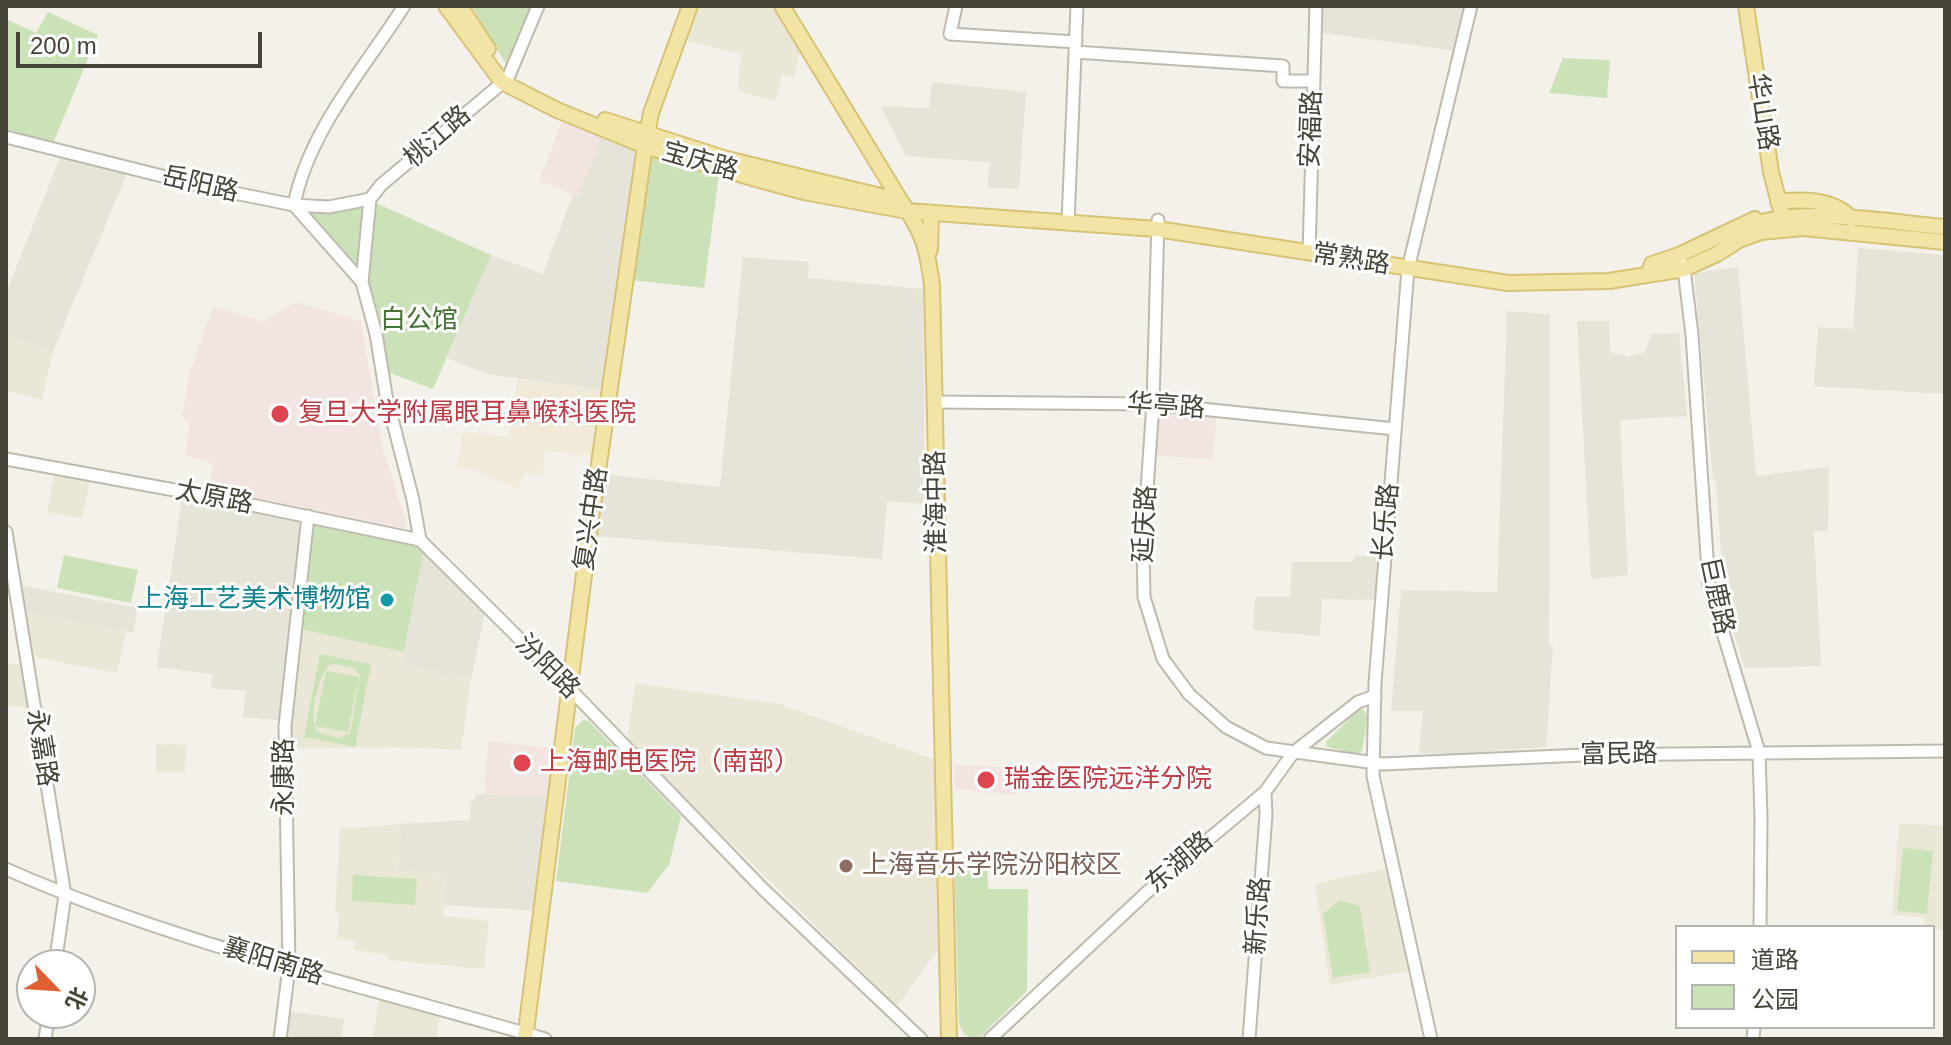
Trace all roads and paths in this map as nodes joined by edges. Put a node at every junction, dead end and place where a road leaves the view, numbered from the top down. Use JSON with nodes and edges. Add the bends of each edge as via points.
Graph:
{"nodes":[{"id":1,"x":404,"y":6,"type":"edge"},
{"id":2,"x":446,"y":6,"type":"edge"},
{"id":3,"x":460,"y":6,"type":"edge"},
{"id":4,"x":538,"y":6,"type":"edge"},
{"id":5,"x":690,"y":6,"type":"edge"},
{"id":6,"x":782,"y":6,"type":"edge"},
{"id":7,"x":956,"y":6,"type":"edge"},
{"id":8,"x":1077,"y":6,"type":"edge"},
{"id":9,"x":1316,"y":6,"type":"edge"},
{"id":10,"x":1471,"y":6,"type":"edge"},
{"id":11,"x":1746,"y":6,"type":"edge"},
{"id":12,"x":1075,"y":47,"type":"junction"},
{"id":13,"x":505,"y":80,"type":"junction"},
{"id":14,"x":1313,"y":81,"type":"junction"},
{"id":15,"x":6,"y":137,"type":"edge"},
{"id":16,"x":646,"y":140,"type":"junction"},
{"id":17,"x":370,"y":199,"type":"junction"},
{"id":18,"x":1778,"y":202,"type":"junction"},
{"id":19,"x":294,"y":205,"type":"junction"},
{"id":20,"x":904,"y":206,"type":"junction"},
{"id":21,"x":931,"y":213,"type":"junction"},
{"id":22,"x":1068,"y":218,"type":"junction"},
{"id":23,"x":1852,"y":219,"type":"junction"},
{"id":24,"x":1784,"y":223,"type":"junction"},
{"id":25,"x":1158,"y":224,"type":"junction"},
{"id":26,"x":1945,"y":227,"type":"edge"},
{"id":27,"x":1945,"y":242,"type":"edge"},
{"id":28,"x":1309,"y":250,"type":"junction"},
{"id":29,"x":1409,"y":265,"type":"junction"},
{"id":30,"x":1682,"y":265,"type":"junction"},
{"id":31,"x":930,"y":266,"type":"junction"},
{"id":32,"x":1650,"y":269,"type":"junction"},
{"id":33,"x":362,"y":282,"type":"junction"},
{"id":34,"x":935,"y":402,"type":"junction"},
{"id":35,"x":1153,"y":404,"type":"junction"},
{"id":36,"x":1395,"y":429,"type":"junction"},
{"id":37,"x":6,"y":459,"type":"edge"},
{"id":38,"x":308,"y":516,"type":"junction"},
{"id":39,"x":6,"y":532,"type":"edge"},
{"id":40,"x":420,"y":540,"type":"junction"},
{"id":41,"x":569,"y":688,"type":"junction"},
{"id":42,"x":1375,"y":696,"type":"junction"},
{"id":43,"x":1945,"y":751,"type":"edge"},
{"id":44,"x":1759,"y":752,"type":"junction"},
{"id":45,"x":1293,"y":753,"type":"junction"},
{"id":46,"x":1373,"y":763,"type":"junction"},
{"id":47,"x":1265,"y":792,"type":"junction"},
{"id":48,"x":6,"y":869,"type":"edge"},
{"id":49,"x":65,"y":895,"type":"junction"},
{"id":50,"x":1760,"y":925,"type":"edge"},
{"id":51,"x":57,"y":949,"type":"edge"},
{"id":52,"x":289,"y":967,"type":"junction"},
{"id":53,"x":526,"y":1036,"type":"edge"},
{"id":54,"x":280,"y":1039,"type":"edge"},
{"id":55,"x":545,"y":1039,"type":"edge"},
{"id":56,"x":921,"y":1039,"type":"edge"},
{"id":57,"x":949,"y":1039,"type":"edge"},
{"id":58,"x":990,"y":1039,"type":"edge"},
{"id":59,"x":1249,"y":1039,"type":"edge"},
{"id":60,"x":1431,"y":1039,"type":"edge"}],
"edges":[{"from":1,"to":19,"type":"street","via":[[334,106]]},
{"from":2,"to":13,"type":"main road"},
{"from":3,"to":13,"type":"main road"},
{"from":4,"to":13,"type":"street","name":"桃江路"},
{"from":5,"to":16,"type":"main road","name":"复兴中路"},
{"from":6,"to":20,"type":"main road","name":"淮海中路"},
{"from":7,"to":12,"type":"street","via":[[950,34]]},
{"from":8,"to":12,"type":"street"},
{"from":9,"to":14,"type":"street","name":"安福路"},
{"from":10,"to":29,"type":"street","name":"长乐路"},
{"from":11,"to":18,"type":"main road","name":"华山路"},
{"from":12,"to":14,"type":"street","via":[[1283,66],[1283,81]]},
{"from":12,"to":22,"type":"street"},
{"from":13,"to":16,"type":"main road","name":"宝庆路"},
{"from":13,"to":17,"type":"street","name":"桃江路"},
{"from":14,"to":28,"type":"street","name":"安福路"},
{"from":15,"to":19,"type":"street","name":"岳阳路"},
{"from":16,"to":20,"type":"main road","name":"宝庆路","via":[[804,192]]},
{"from":16,"to":41,"type":"main road","name":"复兴中路"},
{"from":17,"to":19,"type":"street","via":[[329,207]]},
{"from":17,"to":33,"type":"street"},
{"from":18,"to":23,"type":"main road","via":[[1807,200],[1842,207]]},
{"from":18,"to":24,"type":"main road","name":"华山路"},
{"from":19,"to":33,"type":"street"},
{"from":20,"to":21,"type":"main road","name":"常熟路"},
{"from":20,"to":22,"type":"main road","name":"常熟路"},
{"from":20,"to":31,"type":"main road","name":"淮海中路","via":[[918,226]]},
{"from":21,"to":22,"type":"main road","name":"常熟路"},
{"from":21,"to":31,"type":"main road"},
{"from":22,"to":25,"type":"main road","name":"常熟路"},
{"from":23,"to":24,"type":"main road","via":[[1806,215]]},
{"from":23,"to":26,"type":"main road"},
{"from":24,"to":27,"type":"main road"},
{"from":24,"to":30,"type":"main road","name":"常熟路","via":[[1753,225]]},
{"from":24,"to":32,"type":"main road","name":"常熟路","via":[[1773,214],[1750,220]]},
{"from":25,"to":28,"type":"main road","name":"常熟路"},
{"from":25,"to":35,"type":"street","name":"延庆路"},
{"from":28,"to":29,"type":"main road","name":"常熟路"},
{"from":29,"to":30,"type":"main road","name":"常熟路","via":[[1506,283],[1562,284],[1609,281]]},
{"from":29,"to":32,"type":"main road","name":"常熟路","via":[[1546,277]]},
{"from":29,"to":36,"type":"street","name":"长乐路"},
{"from":30,"to":32,"type":"main road","name":"常熟路"},
{"from":30,"to":44,"type":"street","name":"巨鹿路","via":[[1692,335],[1709,586]]},
{"from":31,"to":34,"type":"main road","name":"淮海中路"},
{"from":33,"to":40,"type":"street"},
{"from":34,"to":35,"type":"street","name":"华亭路"},
{"from":34,"to":57,"type":"main road","name":"淮海中路"},
{"from":35,"to":36,"type":"street","name":"华亭路"},
{"from":35,"to":45,"type":"street","name":"延庆路","via":[[1144,597],[1163,659],[1189,694],[1226,727],[1266,748]]},
{"from":36,"to":42,"type":"street","name":"长乐路"},
{"from":37,"to":38,"type":"street","name":"太原路"},
{"from":38,"to":40,"type":"street","name":"太原路"},
{"from":38,"to":52,"type":"street","name":"永康路","via":[[285,726]]},
{"from":39,"to":49,"type":"street","name":"永嘉路"},
{"from":40,"to":41,"type":"street","name":"汾阳路"},
{"from":41,"to":53,"type":"main road","name":"复兴中路"},
{"from":41,"to":56,"type":"street","name":"汾阳路","via":[[763,889]]},
{"from":42,"to":45,"type":"street","name":"东湖路","via":[[1358,702]]},
{"from":42,"to":46,"type":"street","name":"长乐路"},
{"from":43,"to":44,"type":"street","name":"富民路"},
{"from":44,"to":46,"type":"street","name":"富民路"},
{"from":44,"to":50,"type":"street","name":"巨鹿路"},
{"from":45,"to":46,"type":"street","name":"富民路"},
{"from":45,"to":47,"type":"street","name":"东湖路"},
{"from":46,"to":60,"type":"street","name":"长乐路"},
{"from":47,"to":58,"type":"street","name":"东湖路","via":[[1160,880]]},
{"from":47,"to":59,"type":"street","name":"新乐路"},
{"from":48,"to":49,"type":"street","name":"襄阳南路"},
{"from":49,"to":51,"type":"street","name":"永嘉路"},
{"from":49,"to":52,"type":"street","name":"襄阳南路"},
{"from":52,"to":53,"type":"street","name":"襄阳南路"},
{"from":52,"to":54,"type":"street","name":"永康路"},
{"from":53,"to":55,"type":"street","name":"襄阳南路"}]}
